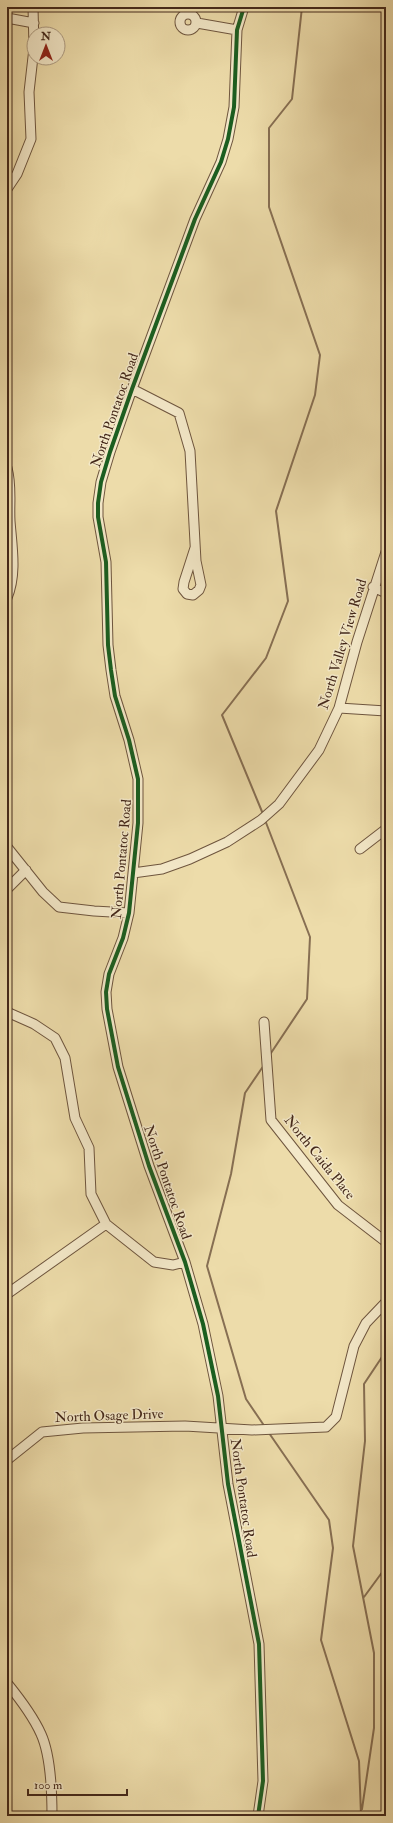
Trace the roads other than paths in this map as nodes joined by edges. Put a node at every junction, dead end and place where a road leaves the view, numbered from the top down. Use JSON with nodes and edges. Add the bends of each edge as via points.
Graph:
{"nodes":[{"id":1,"x":32,"y":7,"type":"edge"},
{"id":2,"x":244,"y":7,"type":"edge"},
{"id":3,"x":7,"y":18,"type":"edge"},
{"id":4,"x":34,"y":23,"type":"junction"},
{"id":5,"x":197,"y":23,"type":"dead end"},
{"id":6,"x":237,"y":30,"type":"junction"},
{"id":7,"x":7,"y":189,"type":"edge"},
{"id":8,"x":132,"y":389,"type":"junction"},
{"id":9,"x":7,"y":468,"type":"edge"},
{"id":10,"x":9,"y":519,"type":"edge"},
{"id":11,"x":195,"y":548,"type":"dead end"},
{"id":12,"x":386,"y":552,"type":"edge"},
{"id":13,"x":373,"y":587,"type":"junction"},
{"id":14,"x":386,"y":593,"type":"edge"},
{"id":15,"x":7,"y":598,"type":"edge"},
{"id":16,"x":339,"y":708,"type":"junction"},
{"id":17,"x":386,"y":711,"type":"edge"},
{"id":18,"x":386,"y":829,"type":"edge"},
{"id":19,"x":7,"y":847,"type":"edge"},
{"id":20,"x":360,"y":849,"type":"dead end"},
{"id":21,"x":26,"y":870,"type":"junction"},
{"id":22,"x":133,"y":873,"type":"junction"},
{"id":23,"x":7,"y":889,"type":"edge"},
{"id":24,"x":129,"y":913,"type":"junction"},
{"id":25,"x":7,"y":1012,"type":"edge"},
{"id":26,"x":264,"y":1022,"type":"dead end"},
{"id":27,"x":106,"y":1224,"type":"junction"},
{"id":28,"x":386,"y":1242,"type":"edge"},
{"id":29,"x":185,"y":1262,"type":"junction"},
{"id":30,"x":7,"y":1294,"type":"edge"},
{"id":31,"x":386,"y":1302,"type":"edge"},
{"id":32,"x":223,"y":1427,"type":"junction"},
{"id":33,"x":7,"y":1460,"type":"edge"},
{"id":34,"x":7,"y":1683,"type":"edge"},
{"id":35,"x":52,"y":1816,"type":"edge"},
{"id":36,"x":258,"y":1816,"type":"edge"}],
"edges":[{"from":1,"to":4,"type":"street"},
{"from":2,"to":6,"type":"street","name":"North Pontatoc Road"},
{"from":3,"to":4,"type":"street"},
{"from":4,"to":7,"type":"street","via":[[29,92],[31,138],[20,168]]},
{"from":5,"to":6,"type":"street"},
{"from":6,"to":8,"type":"street","name":"North Pontatoc Road","via":[[234,107],[228,139],[221,162],[195,219]]},
{"from":8,"to":11,"type":"street","via":[[179,413],[190,451]]},
{"from":8,"to":22,"type":"street","name":"North Pontatoc Road","via":[[101,482],[98,517],[106,562],[111,670],[115,696],[130,742],[138,778],[138,823]]},
{"from":9,"to":10,"type":"street","via":[[11,498]]},
{"from":10,"to":15,"type":"street","via":[[13,571]]},
{"from":12,"to":13,"type":"street","name":"North Valley View Road"},
{"from":13,"to":14,"type":"street"},
{"from":13,"to":16,"type":"street","name":"North Valley View Road"},
{"from":16,"to":17,"type":"street"},
{"from":16,"to":22,"type":"street","name":"North Valley View Road","via":[[319,750],[305,771],[279,804],[261,820],[227,842],[190,859],[162,869]]},
{"from":18,"to":20,"type":"street"},
{"from":19,"to":21,"type":"street"},
{"from":21,"to":23,"type":"street"},
{"from":21,"to":24,"type":"street","via":[[59,907]]},
{"from":22,"to":24,"type":"street","name":"North Pontatoc Road"},
{"from":24,"to":29,"type":"street","name":"North Pontatoc Road","via":[[107,984],[109,1025],[118,1067],[149,1166]]},
{"from":25,"to":27,"type":"street","via":[[34,1024],[55,1038],[65,1058],[75,1118],[89,1148],[91,1194]]},
{"from":26,"to":28,"type":"street","name":"North Caida Place","via":[[271,1120],[338,1205]]},
{"from":27,"to":29,"type":"street","via":[[154,1262],[173,1265]]},
{"from":27,"to":30,"type":"street"},
{"from":29,"to":32,"type":"street","name":"North Pontatoc Road","via":[[203,1324]]},
{"from":31,"to":32,"type":"street","name":"North Osage Drive","via":[[366,1323],[354,1346],[336,1417],[326,1427],[252,1430]]},
{"from":32,"to":33,"type":"street","name":"North Osage Drive","via":[[89,1427],[42,1432]]},
{"from":32,"to":36,"type":"street","name":"North Pontatoc Road","via":[[228,1484],[259,1644],[264,1781]]},
{"from":34,"to":35,"type":"street","via":[[41,1734],[48,1764]]}]}
